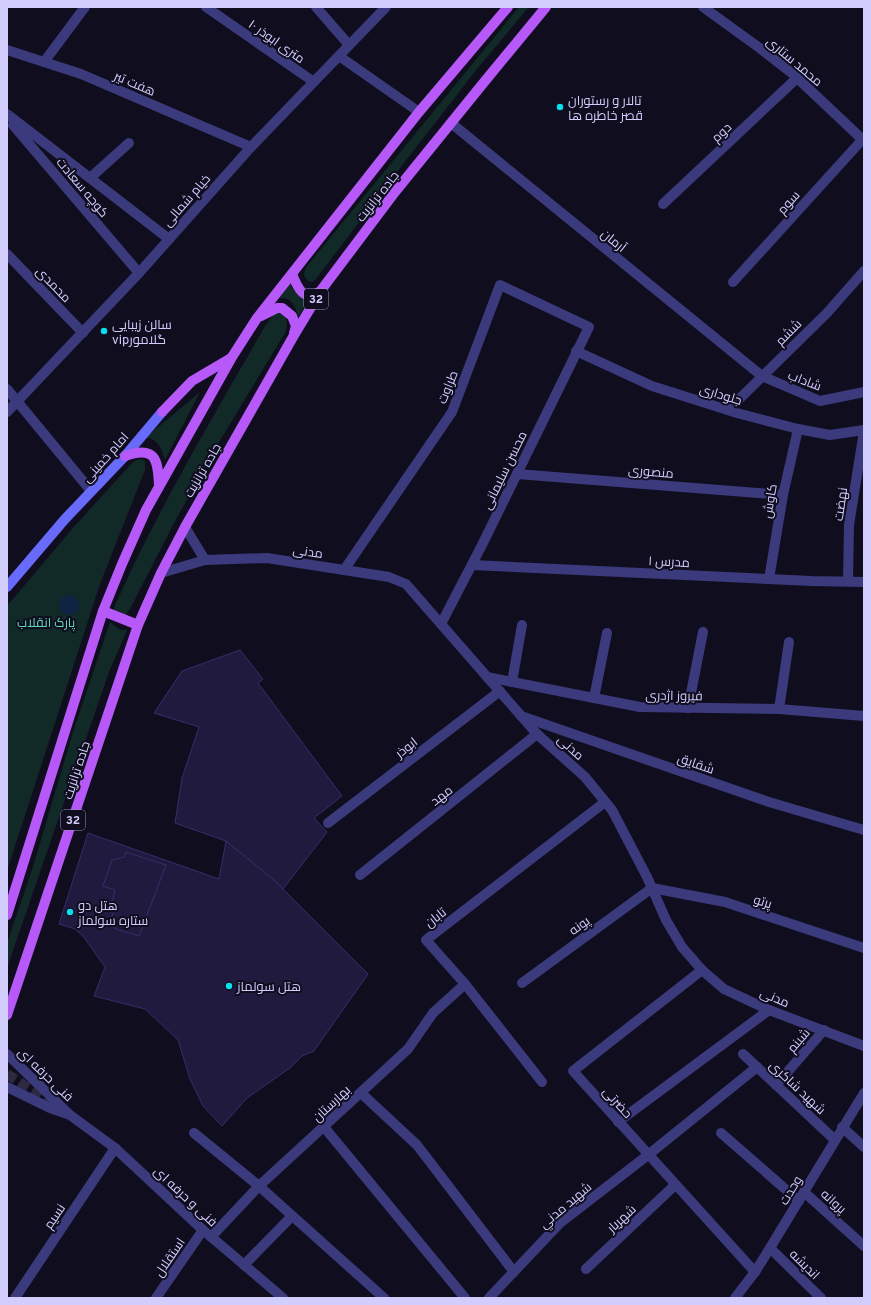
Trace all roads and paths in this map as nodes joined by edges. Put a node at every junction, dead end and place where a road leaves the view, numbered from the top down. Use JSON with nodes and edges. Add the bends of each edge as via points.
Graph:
{"nodes":[{"id":1,"x":85,"y":7,"type":"edge"},
{"id":2,"x":206,"y":7,"type":"edge"},
{"id":3,"x":316,"y":7,"type":"edge"},
{"id":4,"x":386,"y":7,"type":"edge"},
{"id":5,"x":508,"y":7,"type":"edge"},
{"id":6,"x":546,"y":7,"type":"edge"},
{"id":7,"x":703,"y":7,"type":"edge"},
{"id":8,"x":349,"y":45,"type":"junction"},
{"id":9,"x":7,"y":50,"type":"edge"},
{"id":10,"x":339,"y":56,"type":"junction"},
{"id":11,"x":44,"y":62,"type":"junction"},
{"id":12,"x":798,"y":78,"type":"junction"},
{"id":13,"x":314,"y":82,"type":"junction"},
{"id":14,"x":419,"y":112,"type":"junction"},
{"id":15,"x":7,"y":116,"type":"edge"},
{"id":16,"x":451,"y":123,"type":"junction"},
{"id":17,"x":863,"y":140,"type":"edge"},
{"id":18,"x":129,"y":143,"type":"dead end"},
{"id":19,"x":251,"y":147,"type":"junction"},
{"id":20,"x":90,"y":178,"type":"junction"},
{"id":21,"x":663,"y":204,"type":"dead end"},
{"id":22,"x":168,"y":240,"type":"junction"},
{"id":23,"x":7,"y":254,"type":"edge"},
{"id":24,"x":864,"y":271,"type":"edge"},
{"id":25,"x":139,"y":273,"type":"junction"},
{"id":26,"x":292,"y":274,"type":"junction"},
{"id":27,"x":733,"y":282,"type":"dead end"},
{"id":28,"x":322,"y":289,"type":"junction"},
{"id":29,"x":257,"y":318,"type":"junction"},
{"id":30,"x":589,"y":326,"type":"joint"},
{"id":31,"x":83,"y":333,"type":"junction"},
{"id":32,"x":293,"y":337,"type":"junction"},
{"id":33,"x":576,"y":351,"type":"junction"},
{"id":34,"x":232,"y":357,"type":"junction"},
{"id":35,"x":762,"y":376,"type":"junction"},
{"id":36,"x":7,"y":389,"type":"edge"},
{"id":37,"x":864,"y":392,"type":"edge"},
{"id":38,"x":18,"y":402,"type":"junction"},
{"id":39,"x":728,"y":410,"type":"junction"},
{"id":40,"x":7,"y":412,"type":"edge"},
{"id":41,"x":798,"y":429,"type":"junction"},
{"id":42,"x":864,"y":430,"type":"edge"},
{"id":43,"x":125,"y":456,"type":"junction"},
{"id":44,"x":517,"y":474,"type":"junction"},
{"id":45,"x":159,"y":486,"type":"junction"},
{"id":46,"x":91,"y":491,"type":"junction"},
{"id":47,"x":783,"y":495,"type":"junction"},
{"id":48,"x":185,"y":527,"type":"junction"},
{"id":49,"x":205,"y":560,"type":"junction"},
{"id":50,"x":472,"y":565,"type":"junction"},
{"id":51,"x":344,"y":570,"type":"junction"},
{"id":52,"x":160,"y":573,"type":"junction"},
{"id":53,"x":769,"y":579,"type":"junction"},
{"id":54,"x":848,"y":582,"type":"junction"},
{"id":55,"x":864,"y":582,"type":"edge"},
{"id":56,"x":7,"y":587,"type":"edge"},
{"id":57,"x":103,"y":611,"type":"junction"},
{"id":58,"x":441,"y":624,"type":"junction"},
{"id":59,"x":138,"y":625,"type":"junction"},
{"id":60,"x":522,"y":625,"type":"dead end"},
{"id":61,"x":703,"y":632,"type":"dead end"},
{"id":62,"x":607,"y":633,"type":"dead end"},
{"id":63,"x":789,"y":642,"type":"dead end"},
{"id":64,"x":487,"y":676,"type":"junction"},
{"id":65,"x":512,"y":682,"type":"junction"},
{"id":66,"x":500,"y":691,"type":"junction"},
{"id":67,"x":594,"y":698,"type":"junction"},
{"id":68,"x":688,"y":708,"type":"junction"},
{"id":69,"x":779,"y":709,"type":"junction"},
{"id":70,"x":521,"y":716,"type":"junction"},
{"id":71,"x":864,"y":716,"type":"edge"},
{"id":72,"x":537,"y":734,"type":"junction"},
{"id":73,"x":605,"y":802,"type":"junction"},
{"id":74,"x":328,"y":823,"type":"dead end"},
{"id":75,"x":864,"y":830,"type":"edge"},
{"id":76,"x":360,"y":875,"type":"dead end"},
{"id":77,"x":652,"y":888,"type":"junction"},
{"id":78,"x":7,"y":915,"type":"edge"},
{"id":79,"x":864,"y":948,"type":"edge"},
{"id":80,"x":702,"y":970,"type":"junction"},
{"id":81,"x":522,"y":983,"type":"dead end"},
{"id":82,"x":465,"y":984,"type":"junction"},
{"id":83,"x":769,"y":1010,"type":"junction"},
{"id":84,"x":7,"y":1015,"type":"edge"},
{"id":85,"x":824,"y":1030,"type":"junction"},
{"id":86,"x":864,"y":1046,"type":"edge"},
{"id":87,"x":7,"y":1054,"type":"edge"},
{"id":88,"x":743,"y":1054,"type":"dead end"},
{"id":89,"x":757,"y":1067,"type":"junction"},
{"id":90,"x":542,"y":1082,"type":"dead end"},
{"id":91,"x":776,"y":1085,"type":"junction"},
{"id":92,"x":7,"y":1087,"type":"edge"},
{"id":93,"x":361,"y":1093,"type":"junction"},
{"id":94,"x":864,"y":1094,"type":"edge"},
{"id":95,"x":70,"y":1115,"type":"junction"},
{"id":96,"x":618,"y":1122,"type":"junction"},
{"id":97,"x":324,"y":1127,"type":"junction"},
{"id":98,"x":842,"y":1128,"type":"junction"},
{"id":99,"x":194,"y":1133,"type":"dead end"},
{"id":100,"x":721,"y":1133,"type":"dead end"},
{"id":101,"x":835,"y":1140,"type":"junction"},
{"id":102,"x":864,"y":1147,"type":"edge"},
{"id":103,"x":115,"y":1148,"type":"junction"},
{"id":104,"x":648,"y":1155,"type":"junction"},
{"id":105,"x":675,"y":1185,"type":"junction"},
{"id":106,"x":259,"y":1186,"type":"junction"},
{"id":107,"x":801,"y":1196,"type":"junction"},
{"id":108,"x":292,"y":1216,"type":"junction"},
{"id":109,"x":203,"y":1230,"type":"junction"},
{"id":110,"x":212,"y":1237,"type":"junction"},
{"id":111,"x":864,"y":1246,"type":"edge"},
{"id":112,"x":770,"y":1248,"type":"junction"},
{"id":113,"x":244,"y":1265,"type":"junction"},
{"id":114,"x":586,"y":1269,"type":"dead end"},
{"id":115,"x":514,"y":1272,"type":"junction"},
{"id":116,"x":754,"y":1272,"type":"junction"},
{"id":117,"x":15,"y":1298,"type":"edge"},
{"id":118,"x":156,"y":1298,"type":"edge"},
{"id":119,"x":283,"y":1298,"type":"edge"},
{"id":120,"x":384,"y":1298,"type":"edge"},
{"id":121,"x":465,"y":1298,"type":"edge"},
{"id":122,"x":489,"y":1298,"type":"edge"},
{"id":123,"x":735,"y":1298,"type":"edge"},
{"id":124,"x":821,"y":1298,"type":"edge"}],
"edges":[{"from":1,"to":11,"type":"street"},
{"from":2,"to":13,"type":"street","name":"۱۰ متری ابوذر"},
{"from":3,"to":8,"type":"street"},
{"from":4,"to":8,"type":"street","name":"خیام شمالی"},
{"from":5,"to":14,"type":"main road","name":"جاده ترانزیت","number":"32"},
{"from":6,"to":16,"type":"main road","name":"جاده ترانزیت","number":"32"},
{"from":7,"to":12,"type":"street","name":"محمد ستاری"},
{"from":8,"to":10,"type":"street","name":"خیام شمالی"},
{"from":9,"to":11,"type":"street","name":"هفت تير"},
{"from":10,"to":13,"type":"street","name":"خیام شمالی"},
{"from":10,"to":14,"type":"street"},
{"from":11,"to":19,"type":"street","name":"هفت تير","via":[[80,74]]},
{"from":12,"to":17,"type":"street","name":"محمد ستاری"},
{"from":12,"to":21,"type":"street","name":"دوم"},
{"from":13,"to":19,"type":"street","name":"خیام شمالی"},
{"from":14,"to":26,"type":"main road","name":"جاده ترانزیت","number":"32"},
{"from":15,"to":20,"type":"street"},
{"from":15,"to":25,"type":"street","name":"کوچه سعادت"},
{"from":16,"to":28,"type":"main road","name":"جاده ترانزیت","number":"32"},
{"from":16,"to":35,"type":"street","name":"آرمان"},
{"from":17,"to":27,"type":"street","name":"سوم"},
{"from":18,"to":20,"type":"street"},
{"from":19,"to":22,"type":"street","name":"خیام شمالی"},
{"from":20,"to":22,"type":"street"},
{"from":22,"to":25,"type":"street","name":"خیام شمالی"},
{"from":23,"to":31,"type":"street","name":"محمدی"},
{"from":24,"to":35,"type":"street","name":"ششم","via":[[827,313]]},
{"from":25,"to":31,"type":"street","name":"خیام شمالی"},
{"from":26,"to":28,"type":"main road","via":[[297,288],[302,293],[309,296]]},
{"from":26,"to":29,"type":"main road","name":"جاده ترانزیت","number":"32"},
{"from":28,"to":32,"type":"main road","name":"جاده ترانزیت","number":"32"},
{"from":29,"to":32,"type":"main road","via":[[276,308],[282,308],[292,316],[296,326]]},
{"from":29,"to":34,"type":"main road","name":"جاده ترانزیت","number":"32"},
{"from":30,"to":33,"type":"street","name":"محسن سلیمانی"},
{"from":30,"to":51,"type":"street","name":"طراوت","via":[[500,285],[452,412]]},
{"from":31,"to":38,"type":"street","name":"خیام شمالی"},
{"from":32,"to":48,"type":"main road","name":"جاده ترانزیت","number":"32"},
{"from":33,"to":39,"type":"street","name":"جلوداری","via":[[652,386]]},
{"from":33,"to":44,"type":"street","name":"محسن سلیمانی"},
{"from":34,"to":43,"type":"main road","name":"امام خمینی","via":[[192,381]]},
{"from":34,"to":45,"type":"main road","name":"جاده ترانزیت","number":"32"},
{"from":35,"to":37,"type":"street","name":"شاداب","via":[[820,401]]},
{"from":35,"to":39,"type":"street","name":"ششم"},
{"from":36,"to":38,"type":"street"},
{"from":38,"to":40,"type":"street","name":"خیام شمالی"},
{"from":38,"to":46,"type":"street"},
{"from":39,"to":41,"type":"street","name":"جلوداری"},
{"from":41,"to":42,"type":"street","name":"جلوداری","via":[[830,435]]},
{"from":41,"to":47,"type":"street","name":"کاوش"},
{"from":42,"to":54,"type":"street","name":"نهضت","via":[[849,525]]},
{"from":43,"to":45,"type":"main road","via":[[144,451],[153,457],[158,465]]},
{"from":43,"to":46,"type":"main road","name":"امام خمینی"},
{"from":44,"to":47,"type":"street","name":"منصوری"},
{"from":44,"to":50,"type":"street","name":"محسن سلیمانی"},
{"from":45,"to":57,"type":"main road","name":"جاده ترانزیت","number":"32","via":[[146,510]]},
{"from":46,"to":56,"type":"main road","name":"امام خمینی"},
{"from":47,"to":53,"type":"street","name":"کاوش"},
{"from":48,"to":49,"type":"street"},
{"from":48,"to":52,"type":"main road","name":"جاده ترانزیت","number":"32"},
{"from":49,"to":51,"type":"street","name":"مدنی","via":[[267,558]]},
{"from":49,"to":52,"type":"street","name":"مدنی"},
{"from":50,"to":53,"type":"street","name":"مدرس ۱"},
{"from":50,"to":58,"type":"street","name":"محسن سلیمانی"},
{"from":51,"to":58,"type":"street","name":"مدنی","via":[[389,577],[406,584]]},
{"from":52,"to":59,"type":"main road","name":"جاده ترانزیت","number":"32"},
{"from":53,"to":54,"type":"street","name":"مدرس ۱"},
{"from":54,"to":55,"type":"street","name":"مدرس ۱"},
{"from":57,"to":59,"type":"main road"},
{"from":57,"to":78,"type":"main road","name":"جاده ترانزیت","number":"32"},
{"from":58,"to":64,"type":"street","name":"مدنی"},
{"from":59,"to":84,"type":"main road","name":"جاده ترانزیت","number":"32"},
{"from":60,"to":65,"type":"street"},
{"from":61,"to":68,"type":"street"},
{"from":62,"to":67,"type":"street"},
{"from":63,"to":69,"type":"street"},
{"from":64,"to":65,"type":"street","name":"فیروز اژدری"},
{"from":64,"to":66,"type":"street","name":"مدنی"},
{"from":65,"to":67,"type":"street","name":"فیروز اژدری"},
{"from":66,"to":70,"type":"street","name":"مدنی"},
{"from":66,"to":74,"type":"street","name":"ابوذر"},
{"from":67,"to":68,"type":"street","name":"فیروز اژدری","via":[[640,707]]},
{"from":68,"to":69,"type":"street","name":"فیروز اژدری"},
{"from":69,"to":71,"type":"street","name":"فیروز اژدری"},
{"from":70,"to":72,"type":"street","name":"مدنی"},
{"from":70,"to":75,"type":"street","name":"شقایق","via":[[769,802]]},
{"from":72,"to":73,"type":"street","name":"مدنی","via":[[585,777]]},
{"from":72,"to":76,"type":"street","name":"مهد"},
{"from":73,"to":77,"type":"street","name":"مدنی","via":[[612,810]]},
{"from":73,"to":82,"type":"street","name":"تابان","via":[[426,940]]},
{"from":77,"to":79,"type":"street","name":"پرتو","via":[[725,902]]},
{"from":77,"to":80,"type":"street","name":"مدنی","via":[[666,920],[682,947]]},
{"from":77,"to":81,"type":"street","name":"پونه"},
{"from":80,"to":83,"type":"street","name":"مدنی","via":[[724,989]]},
{"from":80,"to":96,"type":"street","name":"حضرتی","via":[[573,1071]]},
{"from":82,"to":90,"type":"street","name":"تابان"},
{"from":82,"to":93,"type":"street","name":"بهارستان","via":[[433,1013],[408,1049]]},
{"from":83,"to":85,"type":"street","name":"مدنی"},
{"from":83,"to":96,"type":"street"},
{"from":85,"to":86,"type":"street","name":"مدنی"},
{"from":85,"to":91,"type":"street","name":"شبنم"},
{"from":87,"to":95,"type":"street","name":"فنی حرفه ای"},
{"from":88,"to":89,"type":"street","name":"شهید شاکری"},
{"from":89,"to":91,"type":"street","name":"شهید شاکری"},
{"from":89,"to":104,"type":"street","name":"شهيد مدني"},
{"from":91,"to":101,"type":"street","name":"شهید شاکری"},
{"from":92,"to":95,"type":"street","name":"فنی حرفه ای"},
{"from":93,"to":97,"type":"street","name":"بهارستان"},
{"from":93,"to":115,"type":"street","via":[[417,1145]]},
{"from":94,"to":98,"type":"street","name":"وحدت"},
{"from":95,"to":103,"type":"street","name":"فنی و حرفه ای"},
{"from":96,"to":104,"type":"street","name":"حضرتی"},
{"from":97,"to":106,"type":"street","name":"بهارستان"},
{"from":97,"to":121,"type":"street"},
{"from":98,"to":101,"type":"street","name":"وحدت"},
{"from":98,"to":102,"type":"street"},
{"from":99,"to":106,"type":"street"},
{"from":100,"to":107,"type":"street","name":"پروانه"},
{"from":101,"to":107,"type":"street","name":"وحدت"},
{"from":103,"to":109,"type":"street","name":"فنی و حرفه ای"},
{"from":103,"to":117,"type":"street","name":"نسيم"},
{"from":104,"to":105,"type":"street","name":"حضرتی"},
{"from":104,"to":115,"type":"street","name":"شهيد مدني","via":[[560,1222]]},
{"from":105,"to":114,"type":"street","name":"شهریار"},
{"from":105,"to":116,"type":"street","name":"حضرتی"},
{"from":106,"to":108,"type":"street"},
{"from":106,"to":110,"type":"street","name":"بهارستان"},
{"from":107,"to":111,"type":"street","name":"پروانه"},
{"from":107,"to":112,"type":"street","name":"وحدت"},
{"from":108,"to":113,"type":"street"},
{"from":108,"to":120,"type":"street"},
{"from":109,"to":110,"type":"street","name":"فنی و حرفه ای"},
{"from":109,"to":118,"type":"street","name":"استقلال"},
{"from":110,"to":113,"type":"street","name":"فنی و حرفه ای"},
{"from":112,"to":116,"type":"street","name":"وحدت"},
{"from":112,"to":124,"type":"street","name":"اندیشه"},
{"from":113,"to":119,"type":"street","name":"فنی و حرفه ای"},
{"from":115,"to":122,"type":"street","name":"شهيد مدني"},
{"from":116,"to":123,"type":"street","name":"وحدت"}]}
